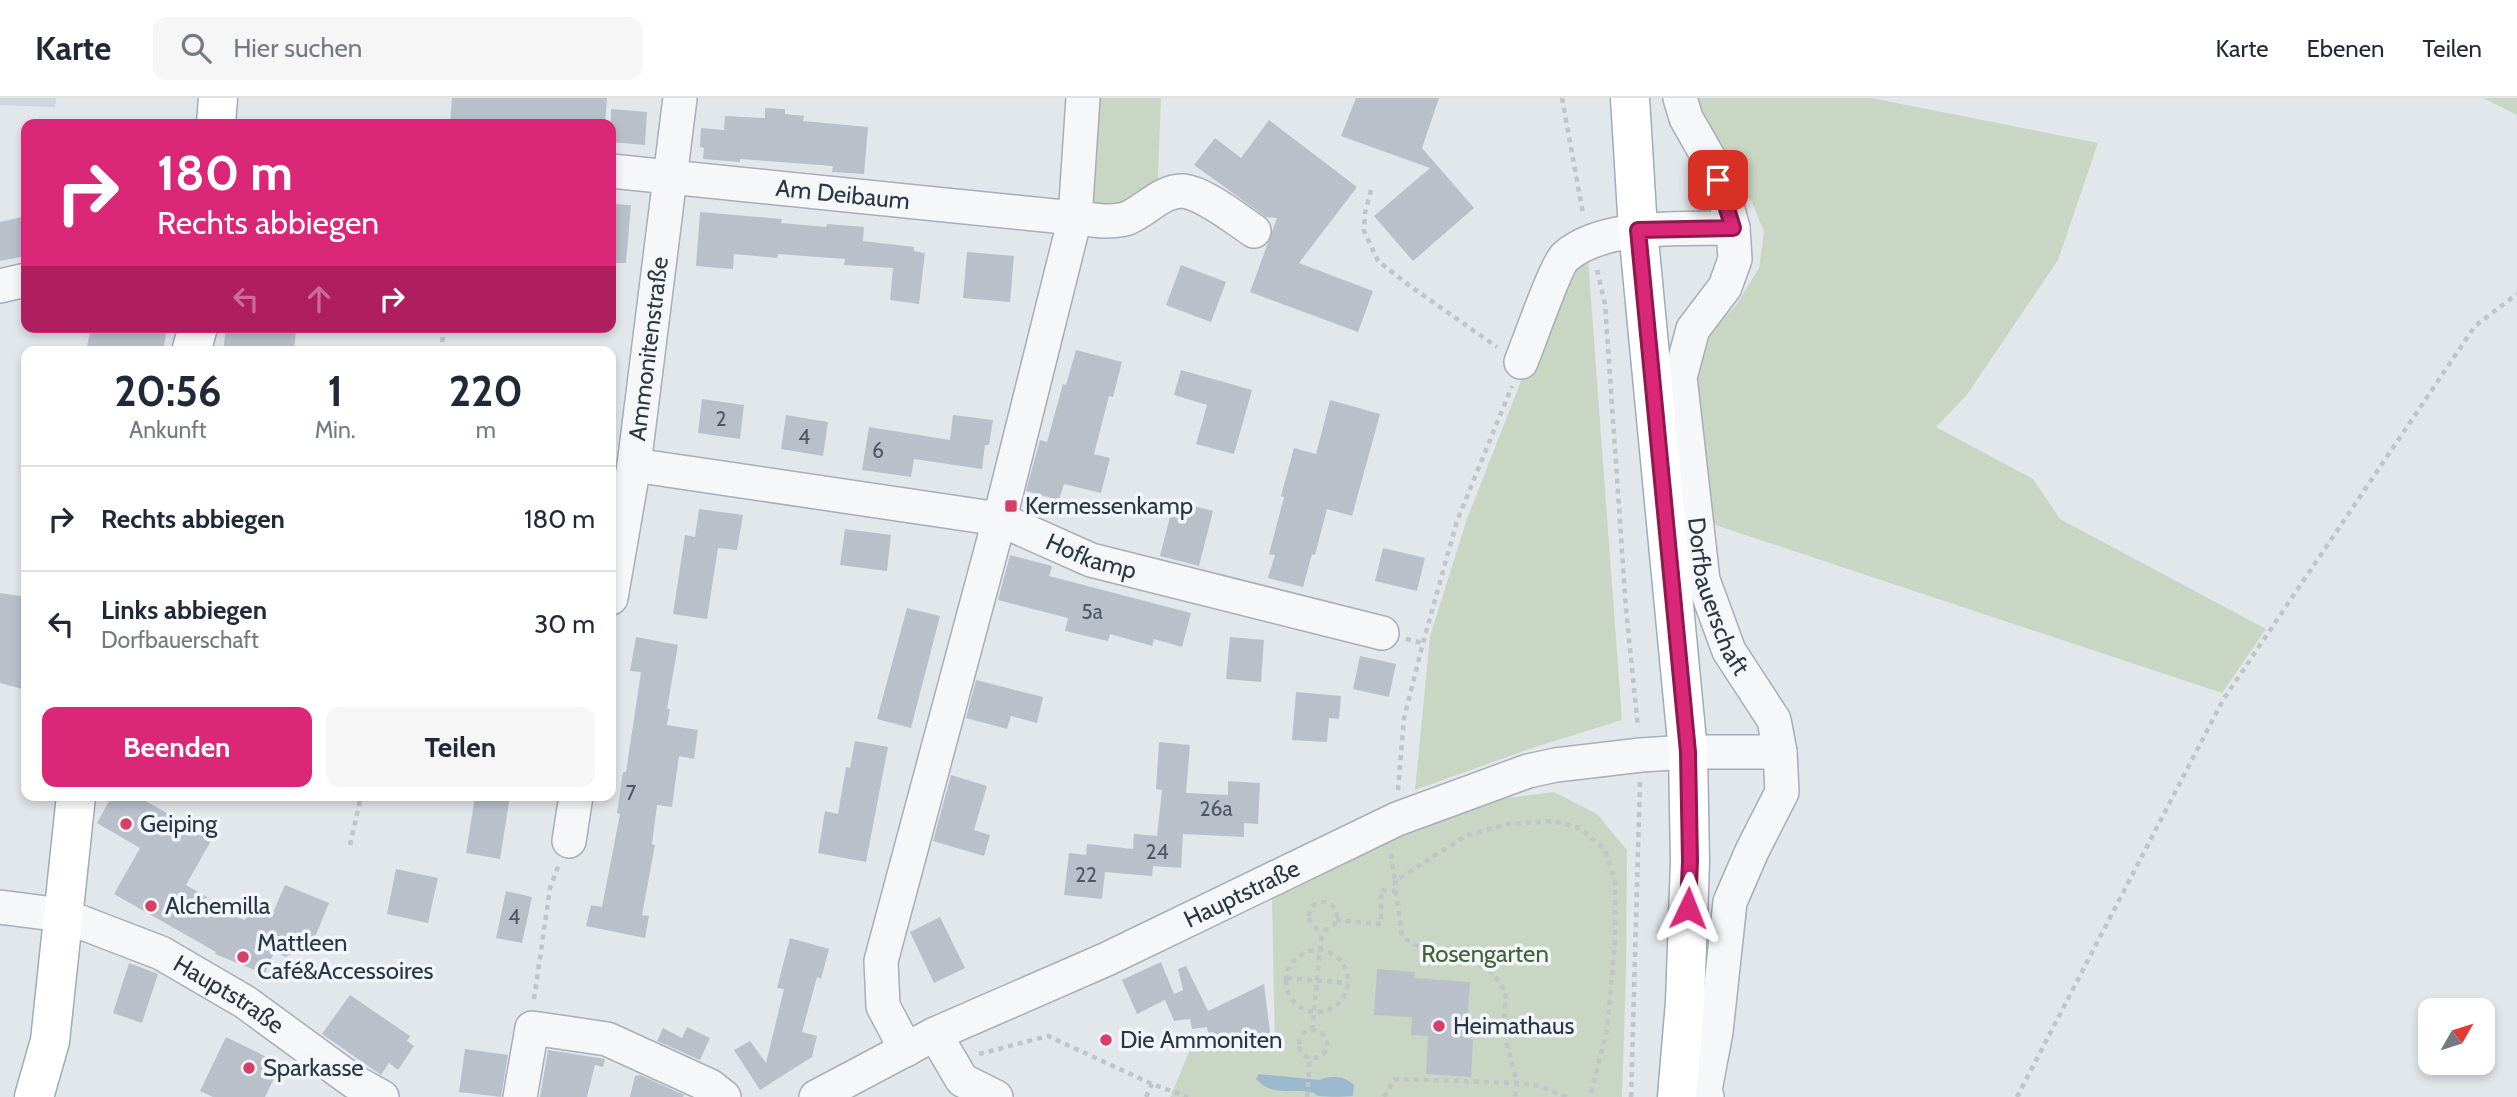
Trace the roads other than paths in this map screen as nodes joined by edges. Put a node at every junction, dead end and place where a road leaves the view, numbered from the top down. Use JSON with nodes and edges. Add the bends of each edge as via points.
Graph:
{"nodes":[{"id":1,"x":218,"y":98,"type":"edge"},
{"id":2,"x":680,"y":98,"type":"edge"},
{"id":3,"x":1083,"y":98,"type":"edge"},
{"id":4,"x":1630,"y":98,"type":"edge"},
{"id":5,"x":1680,"y":98,"type":"edge"},
{"id":6,"x":216,"y":119,"type":"edge"},
{"id":7,"x":616,"y":171,"type":"edge"},
{"id":8,"x":672,"y":175,"type":"junction"},
{"id":9,"x":1075,"y":218,"type":"junction"},
{"id":10,"x":1733,"y":228,"type":"junction"},
{"id":11,"x":1638,"y":230,"type":"junction"},
{"id":12,"x":1254,"y":231,"type":"dead end"},
{"id":13,"x":21,"y":281,"type":"edge"},
{"id":14,"x":0,"y":286,"type":"edge"},
{"id":15,"x":1521,"y":362,"type":"road end"},
{"id":16,"x":634,"y":464,"type":"junction"},
{"id":17,"x":999,"y":519,"type":"junction"},
{"id":18,"x":616,"y":569,"type":"edge"},
{"id":19,"x":1382,"y":633,"type":"dead end"},
{"id":20,"x":1688,"y":752,"type":"junction"},
{"id":21,"x":1780,"y":752,"type":"junction"},
{"id":22,"x":75,"y":801,"type":"edge"},
{"id":23,"x":575,"y":801,"type":"edge"},
{"id":24,"x":569,"y":841,"type":"road end"},
{"id":25,"x":0,"y":907,"type":"edge"},
{"id":26,"x":62,"y":915,"type":"junction"},
{"id":27,"x":935,"y":1034,"type":"junction"},
{"id":28,"x":906,"y":1050,"type":"junction"},
{"id":29,"x":34,"y":1097,"type":"edge"},
{"id":30,"x":382,"y":1097,"type":"edge"},
{"id":31,"x":520,"y":1097,"type":"edge"},
{"id":32,"x":724,"y":1097,"type":"edge"},
{"id":33,"x":816,"y":1097,"type":"edge"},
{"id":34,"x":996,"y":1097,"type":"edge"},
{"id":35,"x":1676,"y":1097,"type":"edge"},
{"id":36,"x":1707,"y":1097,"type":"edge"}],
"edges":[{"from":1,"to":6,"type":"main road"},
{"from":2,"to":8,"type":"street","name":"Ammonitenstraße"},
{"from":3,"to":9,"type":"street"},
{"from":4,"to":11,"type":"main road"},
{"from":5,"to":10,"type":"street","name":"Dorfbauerschaft","via":[[1711,162]]},
{"from":7,"to":8,"type":"street","name":"Am Deibaum"},
{"from":8,"to":9,"type":"street","name":"Am Deibaum"},
{"from":8,"to":16,"type":"street","name":"Ammonitenstraße"},
{"from":9,"to":12,"type":"street","name":"Am Deibaum","via":[[1123,220],[1182,191],[1195,194]]},
{"from":9,"to":17,"type":"street"},
{"from":10,"to":11,"type":"street"},
{"from":10,"to":21,"type":"street","name":"Dorfbauerschaft","via":[[1735,259],[1725,287],[1693,329],[1680,377],[1703,580],[1729,651],[1774,720]]},
{"from":11,"to":15,"type":"street","via":[[1590,242],[1563,258]]},
{"from":11,"to":20,"type":"main road"},
{"from":13,"to":14,"type":"street"},
{"from":16,"to":17,"type":"street","name":"Hofkamp"},
{"from":16,"to":18,"type":"street","name":"Ammonitenstraße"},
{"from":17,"to":19,"type":"street","name":"Hofkamp","via":[[1091,560]]},
{"from":17,"to":28,"type":"street","via":[[881,961],[883,1006]]},
{"from":20,"to":21,"type":"street","name":"Hauptstraße"},
{"from":20,"to":27,"type":"street","name":"Hauptstraße","via":[[1528,771],[1397,819],[1107,959]]},
{"from":20,"to":35,"type":"main road","via":[[1690,861]]},
{"from":21,"to":36,"type":"street","name":"Dorfbauerschaft","via":[[1782,793],[1730,902]]},
{"from":22,"to":26,"type":"main road"},
{"from":23,"to":24,"type":"street"},
{"from":25,"to":26,"type":"street","name":"Hauptstraße"},
{"from":26,"to":29,"type":"main road","via":[[50,1041]]},
{"from":26,"to":30,"type":"street","name":"Hauptstraße","via":[[162,953],[245,1002]]},
{"from":27,"to":28,"type":"street","name":"Hauptstraße"},
{"from":27,"to":34,"type":"street","via":[[962,1080]]},
{"from":28,"to":33,"type":"street","name":"Hauptstraße"},
{"from":31,"to":32,"type":"street","via":[[532,1028],[607,1039],[710,1086]]}]}
